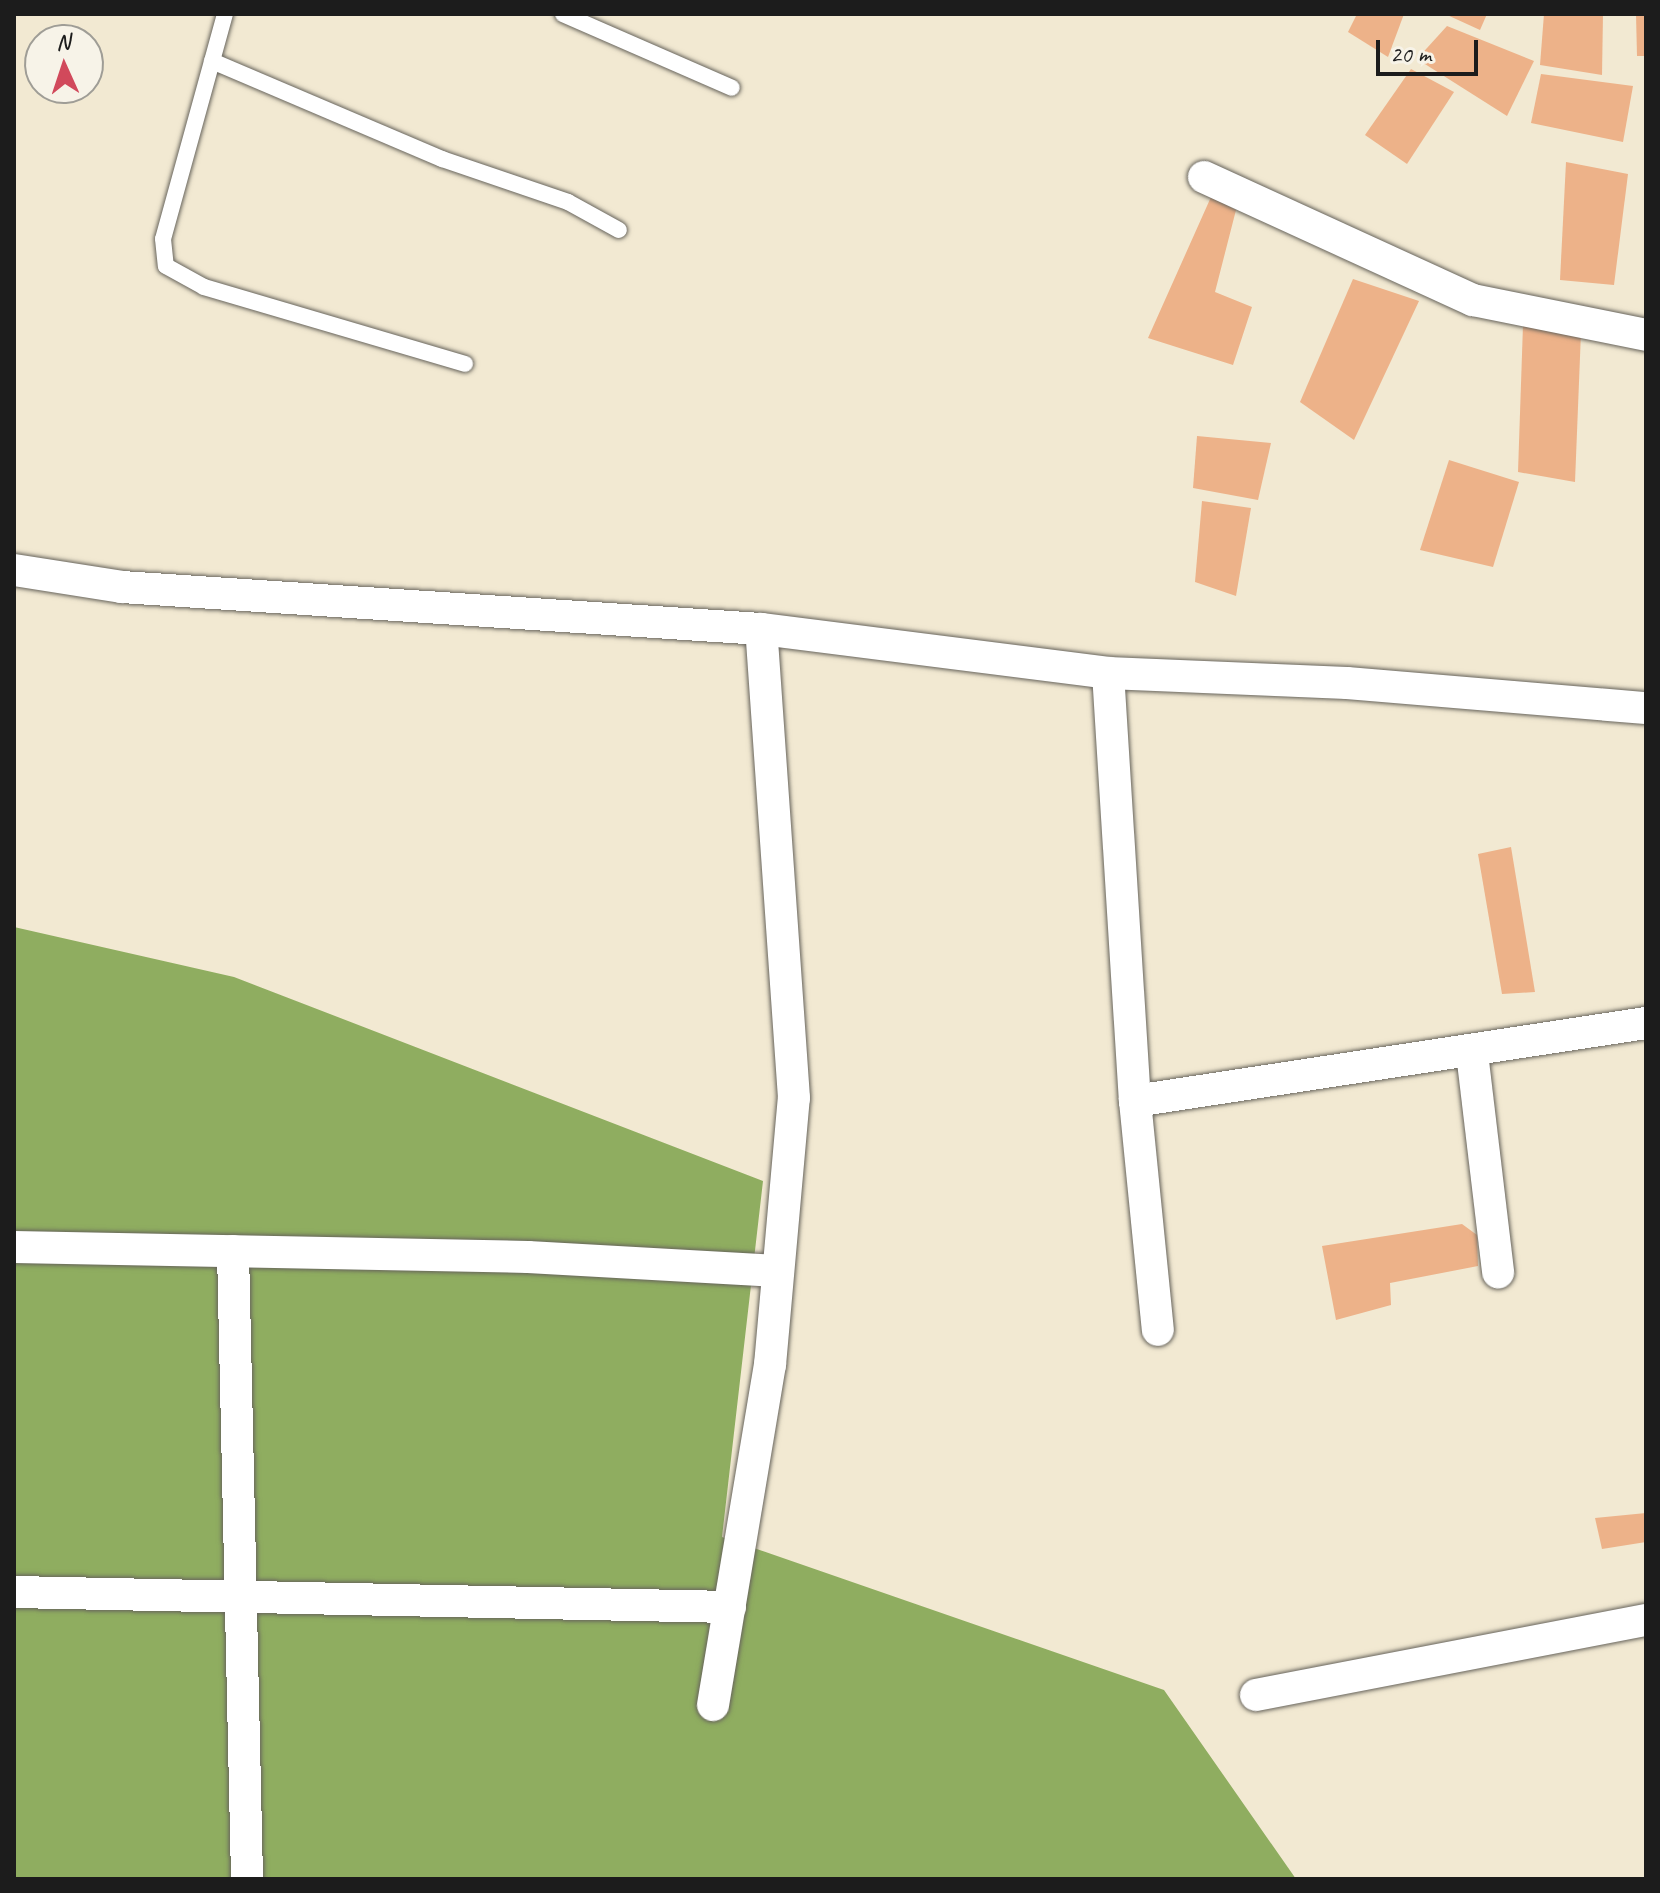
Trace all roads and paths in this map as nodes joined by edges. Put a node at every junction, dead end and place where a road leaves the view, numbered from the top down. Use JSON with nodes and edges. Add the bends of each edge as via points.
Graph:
{"nodes":[{"id":1,"x":225,"y":14,"type":"edge"},
{"id":2,"x":563,"y":14,"type":"edge"},
{"id":3,"x":212,"y":61,"type":"junction"},
{"id":4,"x":732,"y":88,"type":"dead end"},
{"id":5,"x":1204,"y":177,"type":"dead end"},
{"id":6,"x":619,"y":230,"type":"dead end"},
{"id":7,"x":1646,"y":335,"type":"edge"},
{"id":8,"x":465,"y":364,"type":"dead end"},
{"id":9,"x":14,"y":570,"type":"edge"},
{"id":10,"x":761,"y":629,"type":"junction"},
{"id":11,"x":1108,"y":673,"type":"junction"},
{"id":12,"x":1646,"y":708,"type":"edge"},
{"id":13,"x":1646,"y":1023,"type":"edge"},
{"id":14,"x":1472,"y":1053,"type":"junction"},
{"id":15,"x":1135,"y":1101,"type":"junction"},
{"id":16,"x":14,"y":1247,"type":"edge"},
{"id":17,"x":233,"y":1251,"type":"junction"},
{"id":18,"x":778,"y":1271,"type":"junction"},
{"id":19,"x":1498,"y":1272,"type":"dead end"},
{"id":20,"x":1158,"y":1330,"type":"dead end"},
{"id":21,"x":14,"y":1592,"type":"edge"},
{"id":22,"x":237,"y":1597,"type":"junction"},
{"id":23,"x":730,"y":1607,"type":"junction"},
{"id":24,"x":1646,"y":1620,"type":"edge"},
{"id":25,"x":1256,"y":1695,"type":"dead end"},
{"id":26,"x":713,"y":1705,"type":"dead end"},
{"id":27,"x":247,"y":1879,"type":"edge"}],
"edges":[{"from":1,"to":3,"type":"lane"},
{"from":2,"to":4,"type":"lane"},
{"from":3,"to":6,"type":"lane","via":[[442,159],[568,202]]},
{"from":3,"to":8,"type":"lane","via":[[163,239],[166,266],[204,287]]},
{"from":5,"to":7,"type":"street","via":[[1473,300]]},
{"from":9,"to":10,"type":"street","via":[[122,587]]},
{"from":10,"to":11,"type":"street"},
{"from":10,"to":18,"type":"street","via":[[794,1098]]},
{"from":11,"to":12,"type":"street","via":[[1347,683]]},
{"from":11,"to":15,"type":"street"},
{"from":13,"to":14,"type":"street"},
{"from":14,"to":15,"type":"street"},
{"from":14,"to":19,"type":"street"},
{"from":15,"to":20,"type":"street"},
{"from":16,"to":17,"type":"street"},
{"from":17,"to":18,"type":"street","via":[[528,1257]]},
{"from":17,"to":22,"type":"street"},
{"from":18,"to":23,"type":"street","via":[[770,1365]]},
{"from":21,"to":22,"type":"street"},
{"from":22,"to":23,"type":"street"},
{"from":22,"to":27,"type":"street"},
{"from":23,"to":26,"type":"street"},
{"from":24,"to":25,"type":"street"}]}
